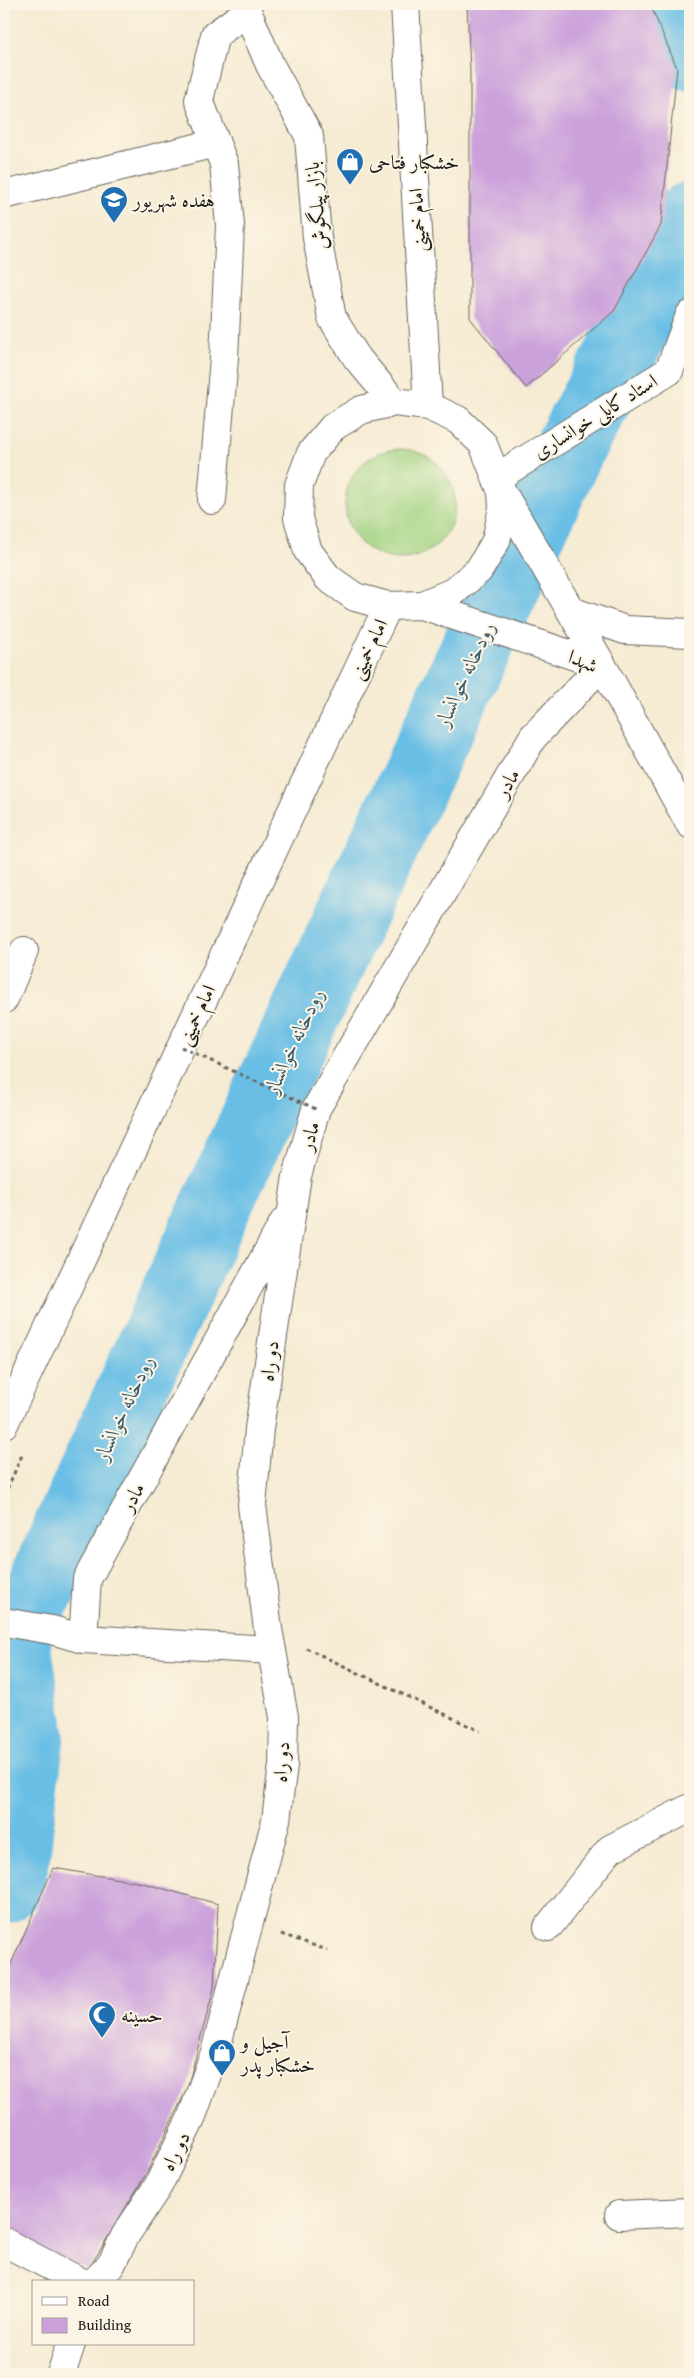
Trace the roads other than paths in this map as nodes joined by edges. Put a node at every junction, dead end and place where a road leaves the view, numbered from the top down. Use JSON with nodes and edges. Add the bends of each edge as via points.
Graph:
{"nodes":[{"id":1,"x":405,"y":4,"type":"edge"},
{"id":2,"x":246,"y":8,"type":"edge"},
{"id":3,"x":216,"y":143,"type":"junction"},
{"id":4,"x":4,"y":195,"type":"edge"},
{"id":5,"x":690,"y":315,"type":"edge"},
{"id":6,"x":394,"y":402,"type":"junction"},
{"id":7,"x":428,"y":406,"type":"junction"},
{"id":8,"x":499,"y":485,"type":"junction"},
{"id":9,"x":212,"y":500,"type":"dead end"},
{"id":10,"x":422,"y":605,"type":"junction"},
{"id":11,"x":388,"y":606,"type":"junction"},
{"id":12,"x":571,"y":611,"type":"junction"},
{"id":13,"x":690,"y":633,"type":"edge"},
{"id":14,"x":602,"y":665,"type":"junction"},
{"id":15,"x":690,"y":824,"type":"edge"},
{"id":16,"x":24,"y":950,"type":"dead end"},
{"id":17,"x":4,"y":999,"type":"edge"},
{"id":18,"x":292,"y":1208,"type":"junction"},
{"id":19,"x":4,"y":1424,"type":"edge"},
{"id":20,"x":4,"y":1622,"type":"edge"},
{"id":21,"x":82,"y":1639,"type":"junction"},
{"id":22,"x":270,"y":1640,"type":"junction"},
{"id":23,"x":690,"y":1808,"type":"edge"},
{"id":24,"x":548,"y":1927,"type":"dead end"},
{"id":25,"x":690,"y":2212,"type":"edge"},
{"id":26,"x":619,"y":2216,"type":"dead end"},
{"id":27,"x":4,"y":2242,"type":"edge"},
{"id":28,"x":77,"y":2280,"type":"edge"},
{"id":29,"x":96,"y":2280,"type":"edge"},
{"id":30,"x":70,"y":2346,"type":"edge"},
{"id":31,"x":61,"y":2374,"type":"edge"}],
"edges":[{"from":1,"to":7,"type":"street","name":"امام خمینی"},
{"from":2,"to":3,"type":"street","via":[[215,35],[198,100]]},
{"from":2,"to":6,"type":"street","name":"بازار پیلگوش","via":[[270,65],[309,136],[318,238],[332,318],[357,358]]},
{"from":3,"to":4,"type":"street"},
{"from":3,"to":9,"type":"street","via":[[224,164],[230,225],[224,358]]},
{"from":5,"to":8,"type":"street","name":"استاد کابلی خوانساری","via":[[669,371]]},
{"from":6,"to":7,"type":"street"},
{"from":6,"to":11,"type":"street","via":[[361,410],[333,427],[311,454],[299,485],[298,518],[308,551],[328,578],[355,597]]},
{"from":7,"to":8,"type":"street","via":[[458,420],[483,444]]},
{"from":8,"to":10,"type":"street","via":[[503,508],[496,541],[479,570],[453,592]]},
{"from":8,"to":12,"type":"street"},
{"from":10,"to":11,"type":"street"},
{"from":10,"to":14,"type":"street","name":"شهدا"},
{"from":11,"to":19,"type":"street","name":"امام خمینی"},
{"from":12,"to":13,"type":"street","via":[[625,630]]},
{"from":12,"to":14,"type":"street"},
{"from":14,"to":15,"type":"street","name":"شهدا"},
{"from":14,"to":18,"type":"street","name":"مادر","via":[[534,737],[316,1108],[297,1176]]},
{"from":16,"to":17,"type":"street"},
{"from":18,"to":21,"type":"street","name":"مادر","via":[[88,1579]]},
{"from":18,"to":22,"type":"street","name":"دو راه","via":[[259,1429],[252,1504]]},
{"from":20,"to":21,"type":"street"},
{"from":21,"to":22,"type":"street"},
{"from":22,"to":29,"type":"street","name":"دو راه","via":[[284,1717],[282,1765],[276,1820],[250,1924],[215,2052],[191,2119],[158,2186],[125,2236],[111,2265]]},
{"from":23,"to":24,"type":"street","via":[[610,1849]]},
{"from":25,"to":26,"type":"street"},
{"from":27,"to":28,"type":"street"},
{"from":30,"to":31,"type":"street"}]}
